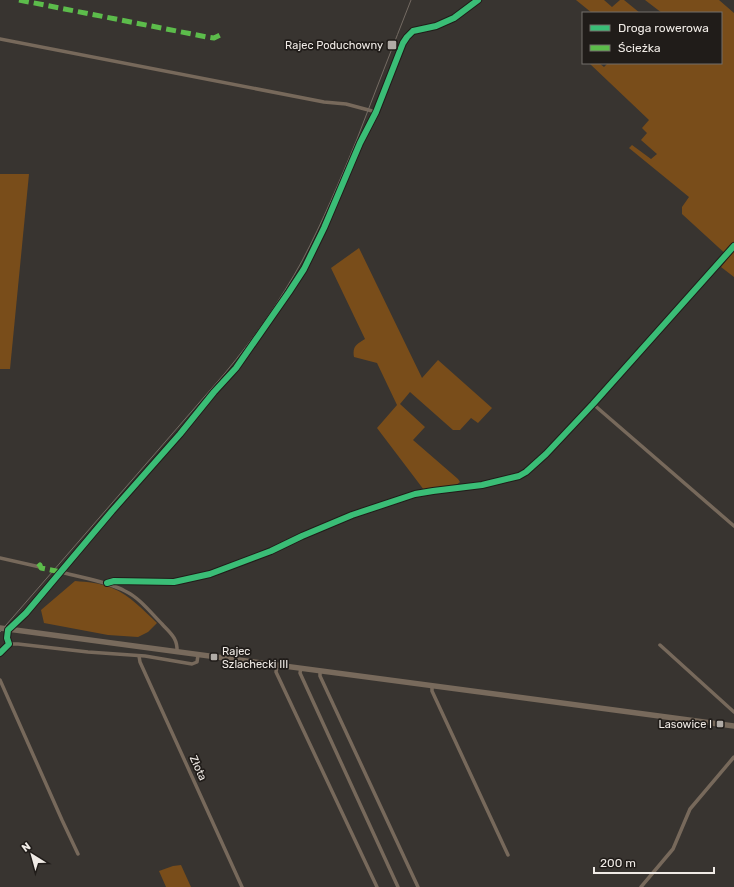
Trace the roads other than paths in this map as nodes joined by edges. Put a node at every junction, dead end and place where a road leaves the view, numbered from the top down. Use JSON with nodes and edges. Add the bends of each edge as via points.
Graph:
{"nodes":[{"id":1,"x":478,"y":0,"type":"edge"},
{"id":2,"x":0,"y":39,"type":"edge"},
{"id":3,"x":734,"y":246,"type":"edge"},
{"id":4,"x":593,"y":404,"type":"junction"},
{"id":5,"x":734,"y":526,"type":"edge"},
{"id":6,"x":0,"y":558,"type":"edge"},
{"id":7,"x":40,"y":568,"type":"dead end"},
{"id":8,"x":61,"y":572,"type":"dead end"},
{"id":9,"x":107,"y":583,"type":"junction"},
{"id":10,"x":0,"y":628,"type":"edge"},
{"id":11,"x":660,"y":645,"type":"dead end"},
{"id":12,"x":177,"y":652,"type":"junction"},
{"id":13,"x":0,"y":653,"type":"edge"},
{"id":14,"x":198,"y":654,"type":"junction"},
{"id":15,"x":139,"y":656,"type":"junction"},
{"id":16,"x":277,"y":665,"type":"junction"},
{"id":17,"x":301,"y":668,"type":"junction"},
{"id":18,"x":320,"y":671,"type":"junction"},
{"id":19,"x":0,"y":680,"type":"edge"},
{"id":20,"x":432,"y":686,"type":"junction"},
{"id":21,"x":734,"y":712,"type":"edge"},
{"id":22,"x":734,"y":726,"type":"edge"},
{"id":23,"x":734,"y":757,"type":"edge"},
{"id":24,"x":78,"y":854,"type":"dead end"},
{"id":25,"x":508,"y":855,"type":"dead end"},
{"id":26,"x":242,"y":887,"type":"edge"},
{"id":27,"x":377,"y":887,"type":"edge"},
{"id":28,"x":398,"y":887,"type":"edge"},
{"id":29,"x":418,"y":887,"type":"edge"},
{"id":30,"x":641,"y":887,"type":"edge"}],
"edges":[{"from":1,"to":2,"type":"street","via":[[454,18],[436,26],[416,30],[407,37],[376,112],[346,104],[324,102]]},
{"from":3,"to":4,"type":"street"},
{"from":4,"to":5,"type":"street"},
{"from":4,"to":9,"type":"street","via":[[546,454],[519,476],[482,485],[415,494],[352,515],[271,551],[210,574],[174,582]]},
{"from":6,"to":7,"type":"street"},
{"from":8,"to":9,"type":"street"},
{"from":9,"to":12,"type":"street","via":[[140,602],[174,637],[178,645]]},
{"from":10,"to":12,"type":"main road"},
{"from":11,"to":21,"type":"street"},
{"from":12,"to":14,"type":"main road"},
{"from":13,"to":15,"type":"street","via":[[9,644],[18,644]]},
{"from":14,"to":15,"type":"street","via":[[197,662],[192,664]]},
{"from":14,"to":16,"type":"main road"},
{"from":15,"to":26,"type":"street","name":"Złota"},
{"from":16,"to":17,"type":"main road"},
{"from":16,"to":27,"type":"street","via":[[276,672]]},
{"from":17,"to":18,"type":"main road"},
{"from":17,"to":28,"type":"street","via":[[300,673]]},
{"from":18,"to":20,"type":"main road"},
{"from":18,"to":29,"type":"street","via":[[320,676]]},
{"from":19,"to":24,"type":"street"},
{"from":20,"to":22,"type":"main road"},
{"from":20,"to":25,"type":"street","via":[[432,691]]},
{"from":23,"to":30,"type":"street","via":[[690,809],[673,849]]}]}
